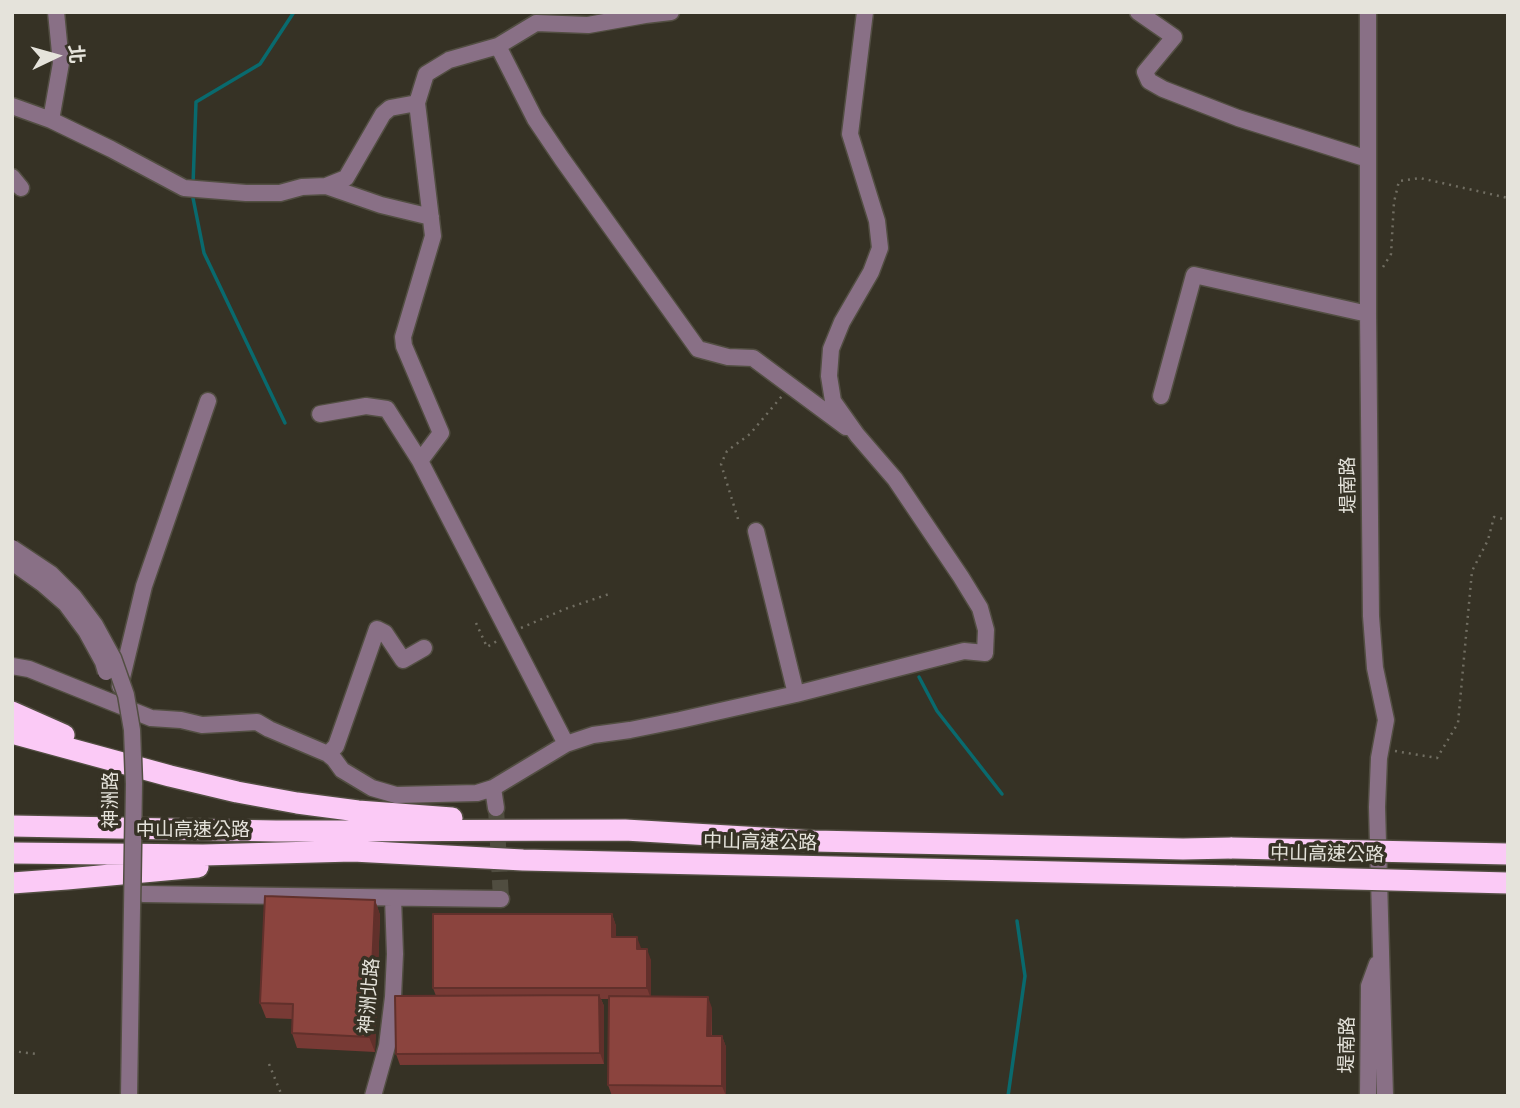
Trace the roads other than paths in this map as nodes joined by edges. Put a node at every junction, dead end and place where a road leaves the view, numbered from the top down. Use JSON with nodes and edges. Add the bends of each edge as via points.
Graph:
{"nodes":[{"id":1,"x":56,"y":12,"type":"edge"},
{"id":2,"x":670,"y":12,"type":"edge"},
{"id":3,"x":865,"y":12,"type":"edge"},
{"id":4,"x":1138,"y":12,"type":"edge"},
{"id":5,"x":1368,"y":12,"type":"edge"},
{"id":6,"x":498,"y":46,"type":"junction"},
{"id":7,"x":416,"y":103,"type":"junction"},
{"id":8,"x":12,"y":106,"type":"edge"},
{"id":9,"x":51,"y":120,"type":"junction"},
{"id":10,"x":1368,"y":159,"type":"junction"},
{"id":11,"x":326,"y":186,"type":"junction"},
{"id":12,"x":431,"y":217,"type":"junction"},
{"id":13,"x":1368,"y":314,"type":"junction"},
{"id":14,"x":1160,"y":396,"type":"dead end"},
{"id":15,"x":208,"y":401,"type":"dead end"},
{"id":16,"x":320,"y":414,"type":"dead end"},
{"id":17,"x":857,"y":435,"type":"junction"},
{"id":18,"x":420,"y":461,"type":"junction"},
{"id":19,"x":756,"y":531,"type":"dead end"},
{"id":20,"x":12,"y":548,"type":"edge"},
{"id":21,"x":12,"y":562,"type":"edge"},
{"id":22,"x":424,"y":649,"type":"dead end"},
{"id":23,"x":12,"y":666,"type":"edge"},
{"id":24,"x":796,"y":694,"type":"junction"},
{"id":25,"x":115,"y":703,"type":"junction"},
{"id":26,"x":12,"y":712,"type":"edge"},
{"id":27,"x":12,"y":733,"type":"edge"},
{"id":28,"x":566,"y":744,"type":"junction"},
{"id":29,"x":328,"y":754,"type":"junction"},
{"id":30,"x":170,"y":776,"type":"junction"},
{"id":31,"x":493,"y":788,"type":"junction"},
{"id":32,"x":496,"y":808,"type":"tunnel mouth"},
{"id":33,"x":12,"y":827,"type":"edge"},
{"id":34,"x":625,"y":830,"type":"junction"},
{"id":35,"x":353,"y":851,"type":"junction"},
{"id":36,"x":12,"y":853,"type":"edge"},
{"id":37,"x":1508,"y":854,"type":"edge"},
{"id":38,"x":12,"y":883,"type":"edge"},
{"id":39,"x":1508,"y":883,"type":"edge"},
{"id":40,"x":143,"y":894,"type":"dead end"},
{"id":41,"x":393,"y":898,"type":"junction"},
{"id":42,"x":501,"y":899,"type":"dead end"},
{"id":43,"x":1380,"y":955,"type":"junction"},
{"id":44,"x":119,"y":1096,"type":"edge"},
{"id":45,"x":129,"y":1096,"type":"edge"},
{"id":46,"x":373,"y":1096,"type":"edge"},
{"id":47,"x":1368,"y":1096,"type":"edge"},
{"id":48,"x":1385,"y":1096,"type":"edge"}],
"edges":[{"from":1,"to":9,"type":"street","via":[[61,63]]},
{"from":2,"to":6,"type":"street","via":[[588,24],[536,23]]},
{"from":3,"to":17,"type":"street","via":[[850,134],[877,221],[880,248],[831,349],[829,376],[833,401]]},
{"from":4,"to":10,"type":"street","via":[[1174,37],[1145,72],[1149,81],[1238,118]]},
{"from":5,"to":10,"type":"street","name":"堤南路"},
{"from":6,"to":7,"type":"street","via":[[449,60],[426,74]]},
{"from":6,"to":17,"type":"street","via":[[548,139],[698,349],[753,358]]},
{"from":7,"to":11,"type":"street","via":[[383,114],[346,178]]},
{"from":7,"to":12,"type":"street"},
{"from":8,"to":9,"type":"street"},
{"from":9,"to":11,"type":"street","via":[[184,188],[280,193]]},
{"from":10,"to":13,"type":"street","name":"堤南路"},
{"from":11,"to":12,"type":"street"},
{"from":12,"to":18,"type":"street","via":[[433,236],[403,337],[440,433]]},
{"from":13,"to":14,"type":"street","via":[[1194,275]]},
{"from":13,"to":43,"type":"street","name":"堤南路","via":[[1371,616],[1386,720],[1377,807]]},
{"from":15,"to":25,"type":"street","via":[[144,586]]},
{"from":16,"to":18,"type":"street","via":[[366,405],[387,409]]},
{"from":17,"to":24,"type":"street","via":[[895,478],[979,608],[986,631],[985,653],[964,651]]},
{"from":18,"to":28,"type":"street"},
{"from":19,"to":24,"type":"street"},
{"from":20,"to":45,"type":"street","name":"神洲路","bridge":true,"via":[[51,574],[74,597],[113,658],[126,695],[134,784]]},
{"from":21,"to":44,"type":"street","name":"神洲路","bridge":true,"via":[[66,604],[103,662],[115,696],[124,784]]},
{"from":22,"to":29,"type":"street","via":[[402,660],[385,633],[377,629],[336,746]]},
{"from":23,"to":25,"type":"street"},
{"from":24,"to":28,"type":"street"},
{"from":25,"to":29,"type":"street","via":[[151,718],[202,725],[257,722]]},
{"from":26,"to":30,"type":"highway"},
{"from":27,"to":30,"type":"highway"},
{"from":28,"to":31,"type":"street"},
{"from":29,"to":31,"type":"street","via":[[342,770],[372,788],[396,794],[477,793]]},
{"from":30,"to":34,"type":"highway","via":[[358,811]]},
{"from":31,"to":32,"type":"street"},
{"from":33,"to":34,"type":"highway","name":"中山高速公路"},
{"from":34,"to":37,"type":"highway","name":"中山高速公路","bridge":true,"via":[[814,841]]},
{"from":35,"to":36,"type":"highway","name":"中山高速公路"},
{"from":35,"to":38,"type":"highway"},
{"from":35,"to":39,"type":"highway","name":"中山高速公路","bridge":true,"via":[[523,860]]},
{"from":40,"to":41,"type":"street"},
{"from":41,"to":42,"type":"street"},
{"from":41,"to":46,"type":"street","name":"神洲北路","via":[[393,998],[387,1046]]},
{"from":43,"to":47,"type":"street","name":"堤南路","via":[[1369,986]]},
{"from":43,"to":48,"type":"street","name":"堤南路"}]}
